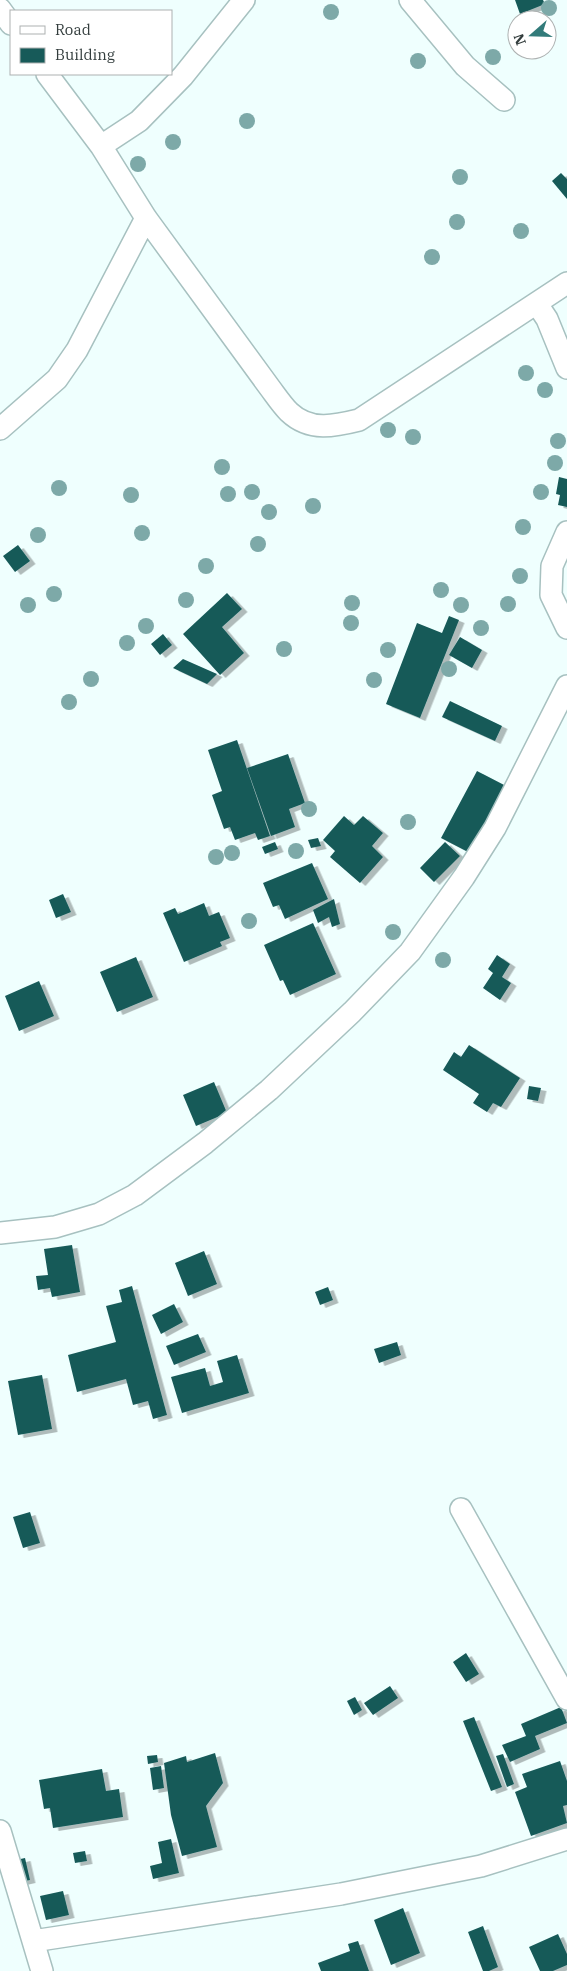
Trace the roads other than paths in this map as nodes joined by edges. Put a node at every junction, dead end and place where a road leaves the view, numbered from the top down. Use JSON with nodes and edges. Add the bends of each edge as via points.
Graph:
{"nodes":[{"id":1,"x":244,"y":0,"type":"edge"},
{"id":2,"x":410,"y":0,"type":"edge"},
{"id":3,"x":0,"y":8,"type":"edge"},
{"id":4,"x":10,"y":23,"type":"edge"},
{"id":5,"x":48,"y":75,"type":"edge"},
{"id":6,"x":504,"y":100,"type":"dead end"},
{"id":7,"x":101,"y":146,"type":"junction"},
{"id":8,"x":146,"y":218,"type":"junction"},
{"id":9,"x":567,"y":283,"type":"edge"},
{"id":10,"x":537,"y":304,"type":"junction"},
{"id":11,"x":567,"y":368,"type":"edge"},
{"id":12,"x":0,"y":429,"type":"edge"},
{"id":13,"x":567,"y":532,"type":"edge"},
{"id":14,"x":567,"y":628,"type":"edge"},
{"id":15,"x":567,"y":686,"type":"edge"},
{"id":16,"x":0,"y":1233,"type":"edge"},
{"id":17,"x":461,"y":1509,"type":"dead end"},
{"id":18,"x":567,"y":1699,"type":"edge"},
{"id":19,"x":0,"y":1831,"type":"edge"},
{"id":20,"x":567,"y":1839,"type":"edge"},
{"id":21,"x":33,"y":1942,"type":"junction"},
{"id":22,"x":42,"y":1971,"type":"edge"}],
"edges":[{"from":1,"to":7,"type":"street","via":[[183,76],[139,121]]},
{"from":2,"to":6,"type":"street","via":[[465,66]]},
{"from":3,"to":4,"type":"street"},
{"from":5,"to":7,"type":"street"},
{"from":7,"to":8,"type":"street"},
{"from":8,"to":10,"type":"street","via":[[289,413],[307,423],[330,427],[359,420]]},
{"from":8,"to":12,"type":"street","via":[[77,350],[56,379]]},
{"from":9,"to":10,"type":"street"},
{"from":10,"to":11,"type":"street","via":[[547,319]]},
{"from":13,"to":14,"type":"street","via":[[552,566],[551,595]]},
{"from":15,"to":16,"type":"street","via":[[495,828],[464,877],[410,952],[352,1012],[269,1090],[136,1195],[100,1214],[55,1227]]},
{"from":17,"to":18,"type":"street"},
{"from":19,"to":21,"type":"street"},
{"from":20,"to":21,"type":"street","via":[[482,1866],[341,1894]]},
{"from":21,"to":22,"type":"street"}]}
